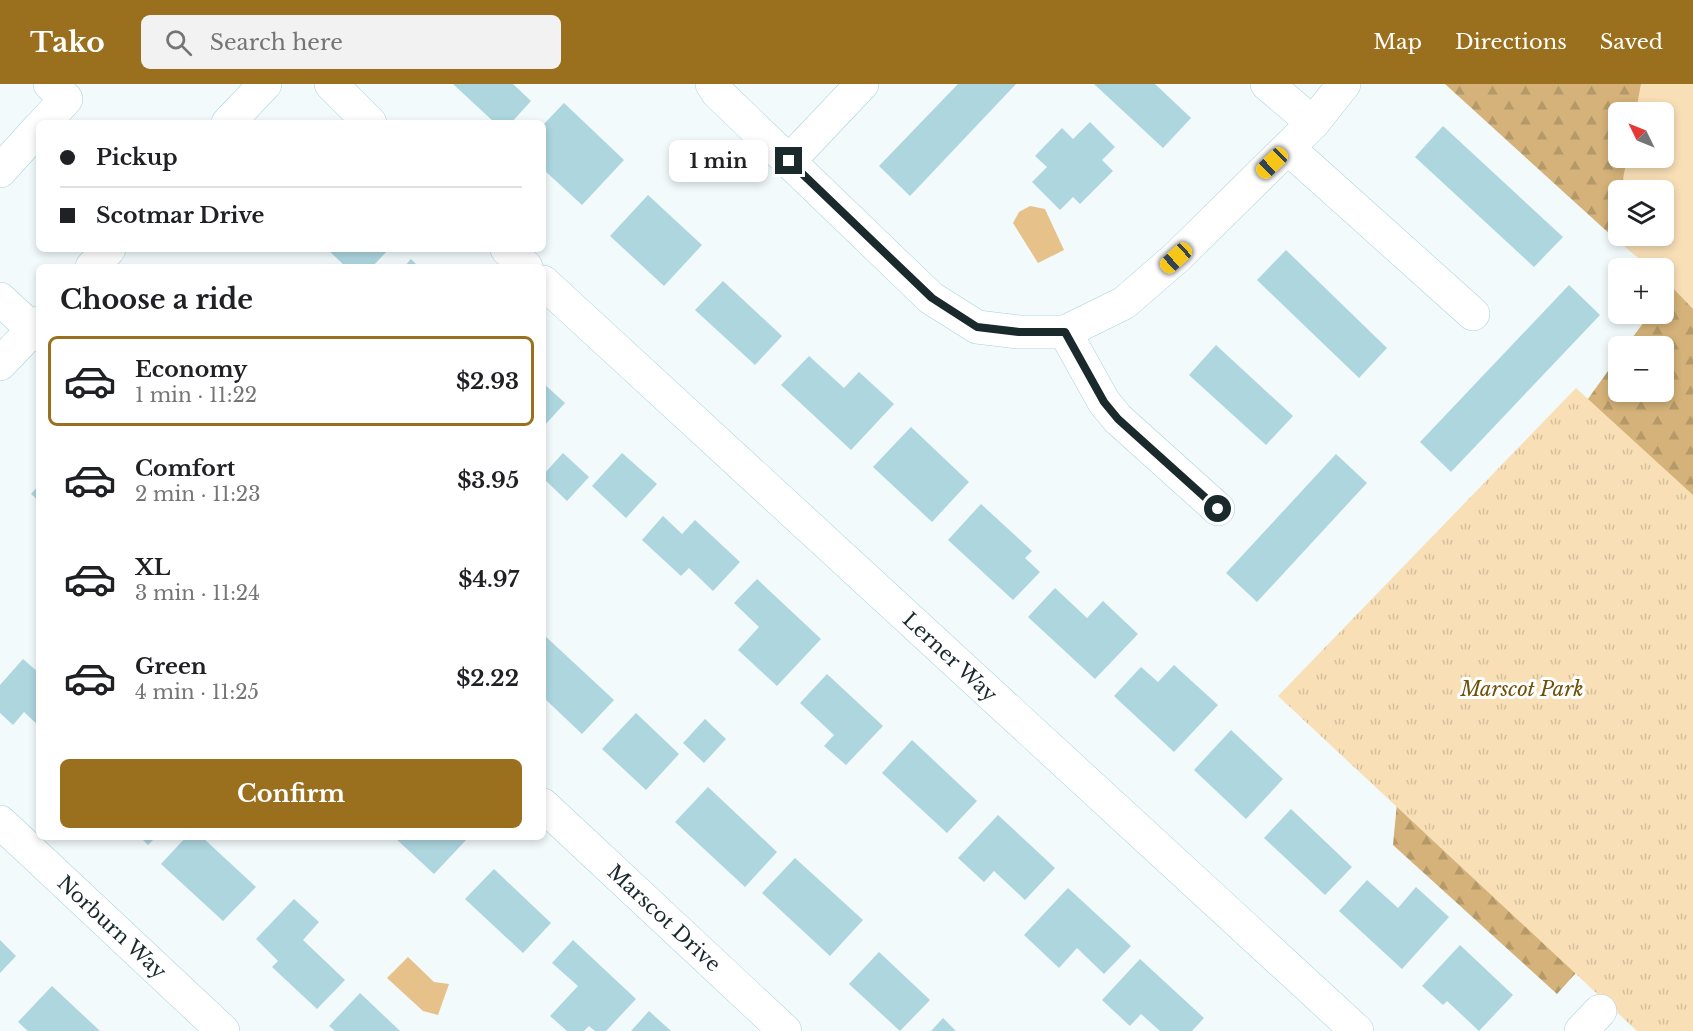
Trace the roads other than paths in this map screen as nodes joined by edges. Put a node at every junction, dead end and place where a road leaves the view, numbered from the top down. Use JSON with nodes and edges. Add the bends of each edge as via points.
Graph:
{"nodes":[{"id":1,"x":50,"y":84,"type":"edge"},
{"id":2,"x":265,"y":84,"type":"edge"},
{"id":3,"x":331,"y":84,"type":"edge"},
{"id":4,"x":712,"y":84,"type":"edge"},
{"id":5,"x":862,"y":84,"type":"edge"},
{"id":6,"x":1267,"y":84,"type":"edge"},
{"id":7,"x":1344,"y":84,"type":"edge"},
{"id":8,"x":47,"y":120,"type":"edge"},
{"id":9,"x":231,"y":120,"type":"edge"},
{"id":10,"x":367,"y":120,"type":"edge"},
{"id":11,"x":1313,"y":123,"type":"junction"},
{"id":12,"x":36,"y":131,"type":"edge"},
{"id":13,"x":1288,"y":148,"type":"junction"},
{"id":14,"x":789,"y":161,"type":"junction"},
{"id":15,"x":0,"y":171,"type":"edge"},
{"id":16,"x":106,"y":252,"type":"edge"},
{"id":17,"x":510,"y":252,"type":"edge"},
{"id":18,"x":95,"y":264,"type":"edge"},
{"id":19,"x":523,"y":264,"type":"edge"},
{"id":20,"x":546,"y":285,"type":"edge"},
{"id":21,"x":0,"y":298,"type":"edge"},
{"id":22,"x":1473,"y":314,"type":"dead end"},
{"id":23,"x":36,"y":328,"type":"edge"},
{"id":24,"x":36,"y":330,"type":"edge"},
{"id":25,"x":1065,"y":332,"type":"junction"},
{"id":26,"x":0,"y":364,"type":"edge"},
{"id":27,"x":1218,"y":509,"type":"dead end"},
{"id":28,"x":546,"y":809,"type":"edge"},
{"id":29,"x":0,"y":822,"type":"edge"},
{"id":30,"x":223,"y":1031,"type":"edge"},
{"id":31,"x":785,"y":1031,"type":"edge"},
{"id":32,"x":1358,"y":1031,"type":"edge"}],
"edges":[{"from":1,"to":8,"type":"street","via":[[66,99]]},
{"from":2,"to":9,"type":"street"},
{"from":3,"to":10,"type":"street"},
{"from":4,"to":14,"type":"street"},
{"from":5,"to":14,"type":"street"},
{"from":6,"to":11,"type":"street"},
{"from":7,"to":11,"type":"street"},
{"from":11,"to":13,"type":"street"},
{"from":12,"to":15,"type":"street"},
{"from":13,"to":22,"type":"street"},
{"from":13,"to":25,"type":"street","via":[[1176,258],[1124,303]]},
{"from":14,"to":25,"type":"street","via":[[932,298],[977,327]]},
{"from":16,"to":18,"type":"street"},
{"from":17,"to":19,"type":"street"},
{"from":20,"to":32,"type":"street","name":"Lerner Way"},
{"from":21,"to":23,"type":"street"},
{"from":24,"to":26,"type":"street"},
{"from":25,"to":27,"type":"street","via":[[1104,402],[1118,419]]},
{"from":28,"to":31,"type":"street","name":"Marscot Drive"},
{"from":29,"to":30,"type":"street","name":"Norburn Way"}]}
